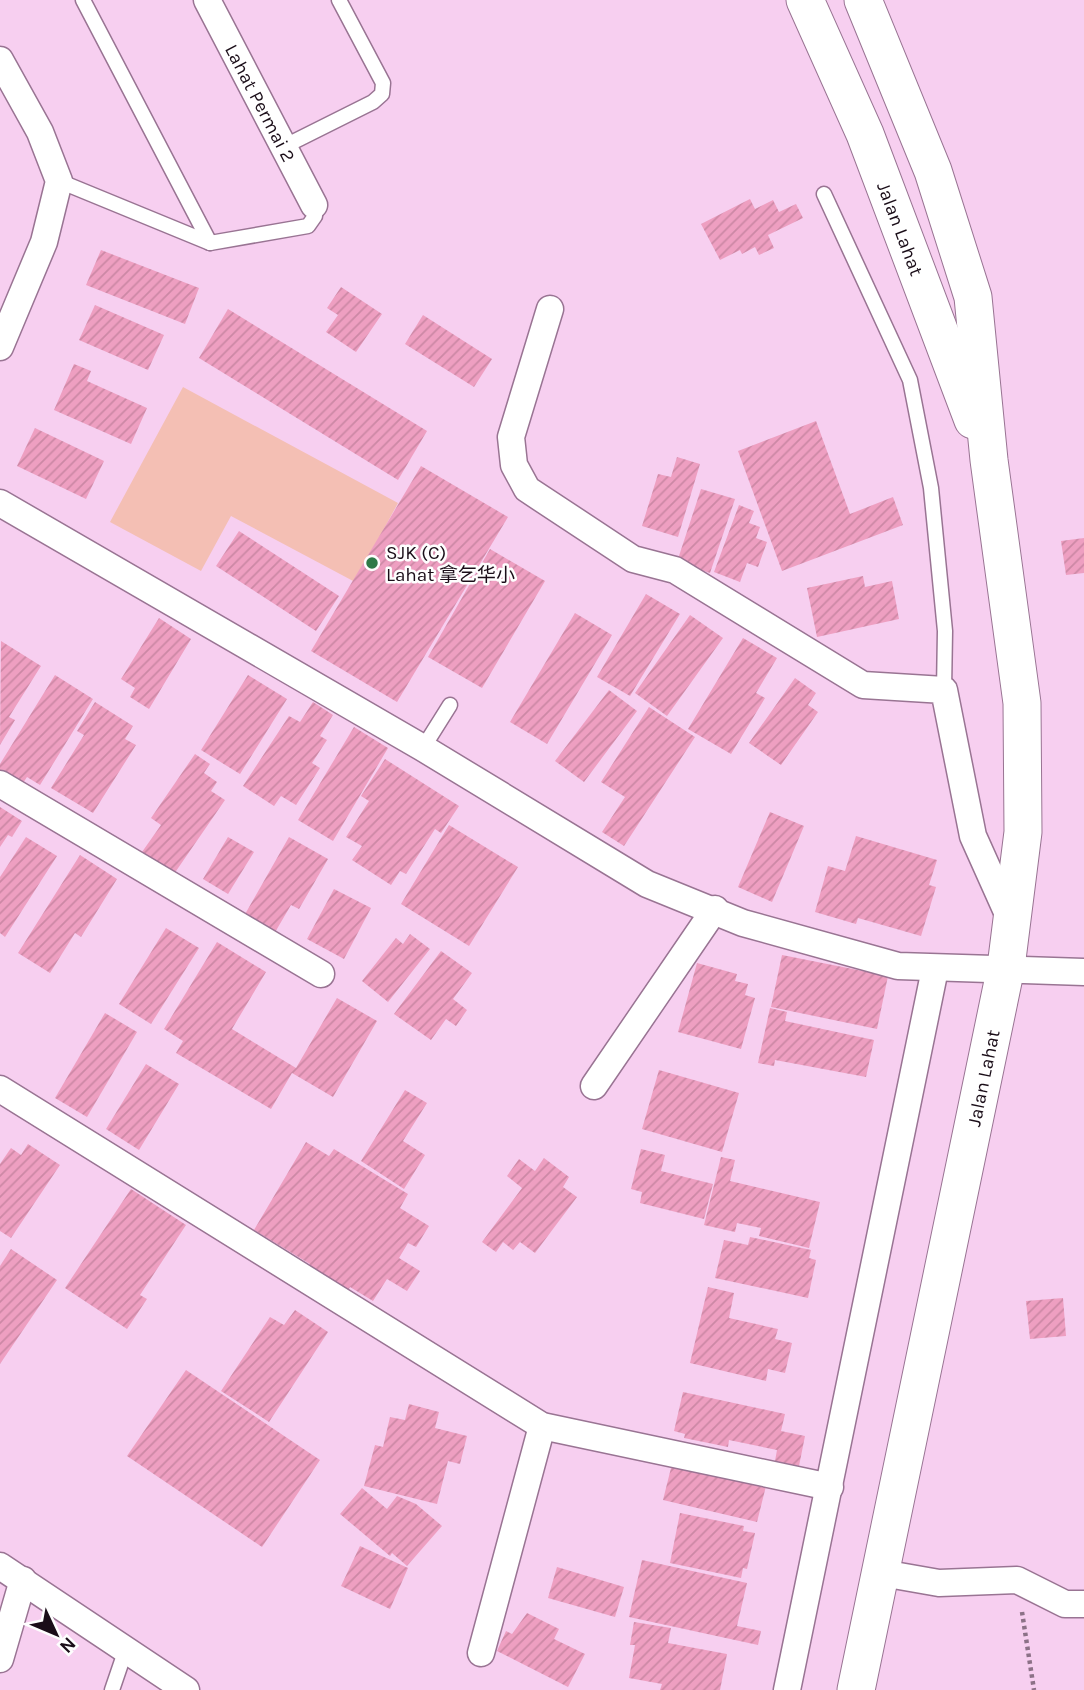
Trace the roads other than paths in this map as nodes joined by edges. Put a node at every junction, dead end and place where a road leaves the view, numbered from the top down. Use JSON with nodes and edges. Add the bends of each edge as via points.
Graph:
{"nodes":[{"id":1,"x":83,"y":0,"type":"edge"},
{"id":2,"x":207,"y":0,"type":"edge"},
{"id":3,"x":340,"y":0,"type":"edge"},
{"id":4,"x":805,"y":0,"type":"edge"},
{"id":5,"x":822,"y":0,"type":"edge"},
{"id":6,"x":866,"y":3,"type":"edge"},
{"id":7,"x":0,"y":61,"type":"edge"},
{"id":8,"x":283,"y":147,"type":"junction"},
{"id":9,"x":59,"y":181,"type":"junction"},
{"id":10,"x":824,"y":194,"type":"dead end"},
{"id":11,"x":314,"y":205,"type":"joint"},
{"id":12,"x":210,"y":243,"type":"junction"},
{"id":13,"x":550,"y":309,"type":"dead end"},
{"id":14,"x":932,"y":316,"type":"junction"},
{"id":15,"x":0,"y":347,"type":"edge"},
{"id":16,"x":989,"y":460,"type":"junction"},
{"id":17,"x":0,"y":503,"type":"edge"},
{"id":18,"x":944,"y":690,"type":"junction"},
{"id":19,"x":450,"y":705,"type":"dead end"},
{"id":20,"x":423,"y":748,"type":"junction"},
{"id":21,"x":0,"y":784,"type":"edge"},
{"id":22,"x":715,"y":909,"type":"junction"},
{"id":23,"x":1012,"y":923,"type":"junction"},
{"id":24,"x":1006,"y":967,"type":"junction"},
{"id":25,"x":934,"y":969,"type":"junction"},
{"id":26,"x":1084,"y":972,"type":"edge"},
{"id":27,"x":321,"y":974,"type":"dead end"},
{"id":28,"x":594,"y":1086,"type":"dead end"},
{"id":29,"x":0,"y":1089,"type":"edge"},
{"id":30,"x":542,"y":1426,"type":"junction"},
{"id":31,"x":830,"y":1487,"type":"junction"},
{"id":32,"x":0,"y":1566,"type":"edge"},
{"id":33,"x":882,"y":1573,"type":"junction"},
{"id":34,"x":23,"y":1580,"type":"junction"},
{"id":35,"x":1084,"y":1604,"type":"edge"},
{"id":36,"x":126,"y":1649,"type":"junction"},
{"id":37,"x":481,"y":1653,"type":"dead end"},
{"id":38,"x":0,"y":1659,"type":"edge"},
{"id":39,"x":113,"y":1690,"type":"edge"},
{"id":40,"x":186,"y":1690,"type":"edge"},
{"id":41,"x":787,"y":1690,"type":"edge"},
{"id":42,"x":856,"y":1690,"type":"edge"}],
"edges":[{"from":1,"to":12,"type":"lane"},
{"from":2,"to":8,"type":"street","name":"Lahat Permai 2"},
{"from":3,"to":8,"type":"lane","via":[[383,83],[382,94]]},
{"from":4,"to":14,"type":"main road","name":"Jalan Lahat","via":[[865,134]]},
{"from":5,"to":14,"type":"main road","via":[[855,70]]},
{"from":6,"to":16,"type":"main road","name":"Jalan Lahat","via":[[933,171],[973,297]]},
{"from":7,"to":9,"type":"street","via":[[40,132]]},
{"from":8,"to":11,"type":"street","name":"Lahat Permai 2"},
{"from":9,"to":12,"type":"lane"},
{"from":9,"to":15,"type":"street","via":[[44,242]]},
{"from":10,"to":18,"type":"lane","via":[[910,380],[932,501],[945,631]]},
{"from":11,"to":12,"type":"lane","via":[[315,216],[308,226]]},
{"from":13,"to":18,"type":"street","via":[[512,437],[514,465],[527,489],[633,559],[675,569],[863,685]]},
{"from":14,"to":16,"type":"main road","name":"Jalan Lahat"},
{"from":16,"to":23,"type":"main road","name":"Jalan Lahat","via":[[1022,703],[1023,832]]},
{"from":17,"to":20,"type":"street"},
{"from":18,"to":23,"type":"street","via":[[973,836]]},
{"from":19,"to":20,"type":"lane"},
{"from":20,"to":22,"type":"street","via":[[648,884]]},
{"from":21,"to":27,"type":"street"},
{"from":22,"to":25,"type":"street","via":[[743,923],[898,966]]},
{"from":22,"to":28,"type":"street"},
{"from":23,"to":24,"type":"main road","name":"Jalan Lahat"},
{"from":24,"to":25,"type":"street"},
{"from":24,"to":26,"type":"street"},
{"from":24,"to":33,"type":"main road","name":"Jalan Lahat"},
{"from":25,"to":31,"type":"street"},
{"from":29,"to":30,"type":"street"},
{"from":30,"to":31,"type":"street"},
{"from":30,"to":37,"type":"street"},
{"from":31,"to":41,"type":"street"},
{"from":32,"to":34,"type":"street"},
{"from":33,"to":35,"type":"street","via":[[939,1583],[1017,1580],[1065,1604]]},
{"from":33,"to":42,"type":"main road","name":"Jalan Lahat"},
{"from":34,"to":36,"type":"street"},
{"from":34,"to":38,"type":"street"},
{"from":36,"to":39,"type":"lane"},
{"from":36,"to":40,"type":"street"}]}
